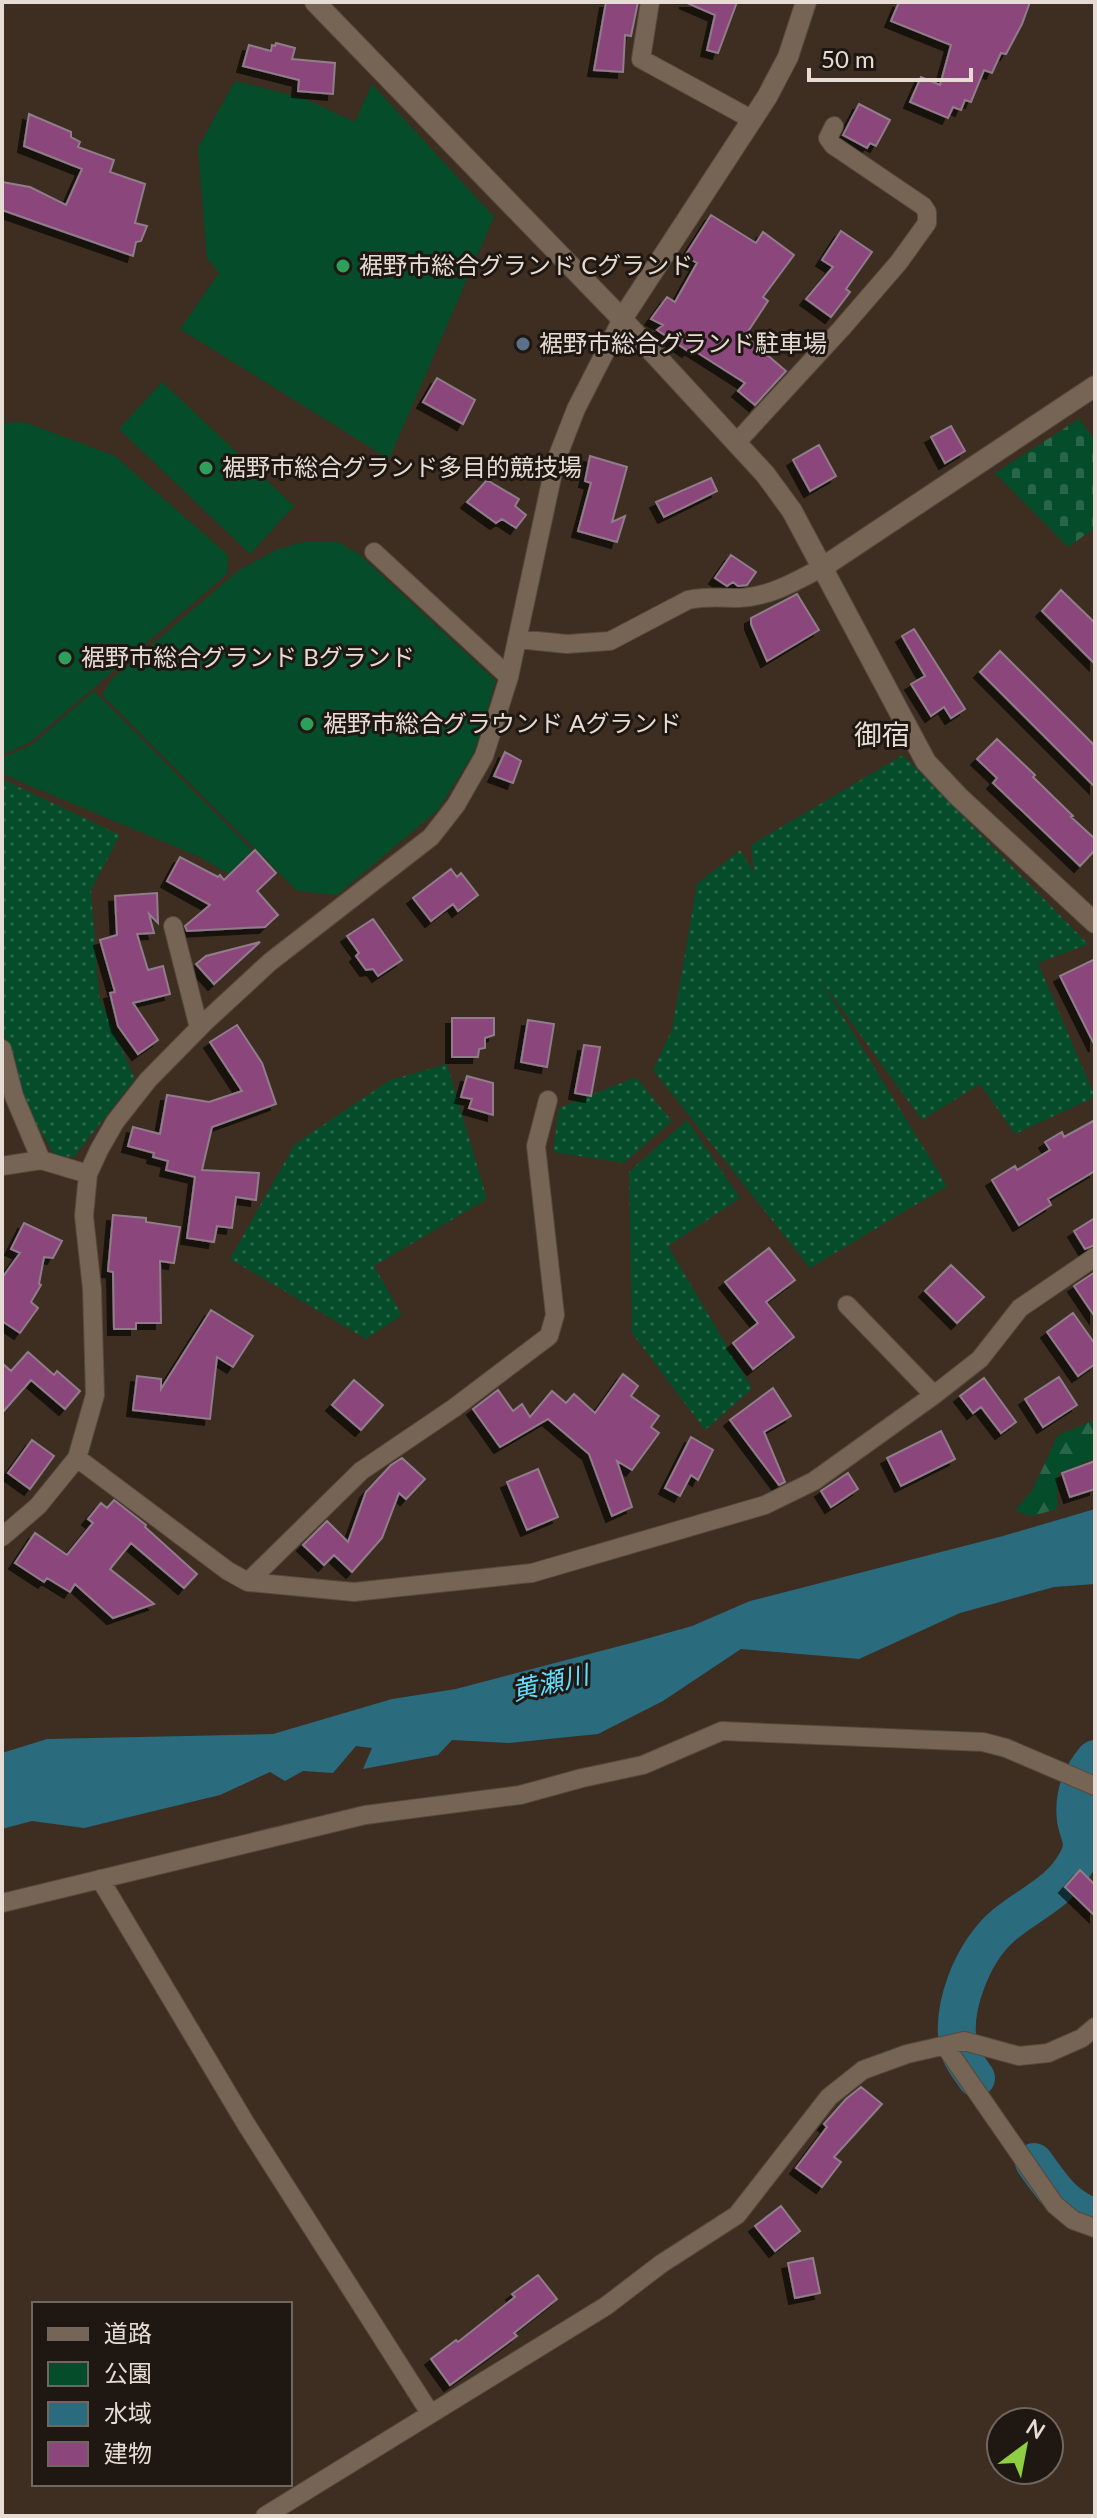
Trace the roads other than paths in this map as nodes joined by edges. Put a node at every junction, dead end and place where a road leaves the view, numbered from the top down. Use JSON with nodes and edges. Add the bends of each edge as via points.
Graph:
{"nodes":[{"id":1,"x":315,"y":2,"type":"edge"},
{"id":2,"x":650,"y":2,"type":"edge"},
{"id":3,"x":806,"y":2,"type":"edge"},
{"id":4,"x":753,"y":120,"type":"junction"},
{"id":5,"x":834,"y":126,"type":"dead end"},
{"id":6,"x":622,"y":319,"type":"junction"},
{"id":7,"x":1095,"y":386,"type":"edge"},
{"id":8,"x":736,"y":443,"type":"junction"},
{"id":9,"x":374,"y":552,"type":"dead end"},
{"id":10,"x":823,"y":567,"type":"junction"},
{"id":11,"x":517,"y":639,"type":"junction"},
{"id":12,"x":509,"y":677,"type":"junction"},
{"id":13,"x":1091,"y":912,"type":"edge"},
{"id":14,"x":173,"y":926,"type":"dead end"},
{"id":15,"x":199,"y":1028,"type":"junction"},
{"id":16,"x":2,"y":1049,"type":"edge"},
{"id":17,"x":548,"y":1100,"type":"dead end"},
{"id":18,"x":41,"y":1160,"type":"junction"},
{"id":19,"x":2,"y":1166,"type":"edge"},
{"id":20,"x":88,"y":1174,"type":"junction"},
{"id":21,"x":1095,"y":1257,"type":"edge"},
{"id":22,"x":847,"y":1305,"type":"dead end"},
{"id":23,"x":934,"y":1395,"type":"junction"},
{"id":24,"x":77,"y":1458,"type":"junction"},
{"id":25,"x":2,"y":1537,"type":"edge"},
{"id":26,"x":248,"y":1582,"type":"junction"},
{"id":27,"x":1087,"y":1782,"type":"edge"},
{"id":28,"x":100,"y":1879,"type":"junction"},
{"id":29,"x":2,"y":1903,"type":"edge"},
{"id":30,"x":1095,"y":2027,"type":"edge"},
{"id":31,"x":952,"y":2045,"type":"junction"},
{"id":32,"x":1095,"y":2228,"type":"edge"},
{"id":33,"x":430,"y":2413,"type":"junction"},
{"id":34,"x":265,"y":2516,"type":"edge"}],
"edges":[{"from":1,"to":6,"type":"street"},
{"from":2,"to":4,"type":"street","via":[[641,59]]},
{"from":3,"to":4,"type":"street","via":[[788,57]]},
{"from":4,"to":6,"type":"street"},
{"from":5,"to":8,"type":"street","via":[[828,138],[833,145],[923,206],[927,223],[842,328]]},
{"from":6,"to":8,"type":"street"},
{"from":6,"to":11,"type":"street","via":[[555,463]]},
{"from":7,"to":10,"type":"street"},
{"from":8,"to":10,"type":"street","via":[[792,511]]},
{"from":9,"to":12,"type":"street"},
{"from":10,"to":11,"type":"street","via":[[774,592],[688,600],[610,641]]},
{"from":10,"to":13,"type":"street","via":[[926,762]]},
{"from":11,"to":12,"type":"street"},
{"from":12,"to":15,"type":"street","via":[[484,756],[431,837],[270,962]]},
{"from":14,"to":15,"type":"street"},
{"from":15,"to":20,"type":"street","via":[[115,1122]]},
{"from":16,"to":18,"type":"street","via":[[14,1096]]},
{"from":17,"to":26,"type":"street","via":[[536,1146],[555,1315],[549,1336],[361,1471]]},
{"from":18,"to":19,"type":"street"},
{"from":18,"to":20,"type":"street"},
{"from":20,"to":24,"type":"street","via":[[84,1216],[95,1395]]},
{"from":21,"to":23,"type":"street","via":[[1020,1308],[980,1359]]},
{"from":22,"to":23,"type":"street"},
{"from":23,"to":26,"type":"street","via":[[814,1481],[765,1505],[532,1573],[354,1592]]},
{"from":24,"to":25,"type":"street","via":[[38,1506]]},
{"from":24,"to":26,"type":"street"},
{"from":27,"to":28,"type":"street","via":[[983,1742],[722,1731],[643,1765],[520,1795],[365,1815]]},
{"from":28,"to":29,"type":"street"},
{"from":28,"to":33,"type":"street","via":[[246,2124]]},
{"from":30,"to":31,"type":"street","via":[[1048,2053],[1019,2056]]},
{"from":31,"to":32,"type":"street","via":[[1055,2205],[1073,2220]]},
{"from":31,"to":33,"type":"street","via":[[863,2070],[829,2097],[737,2215],[606,2306]]},
{"from":33,"to":34,"type":"street"}]}
